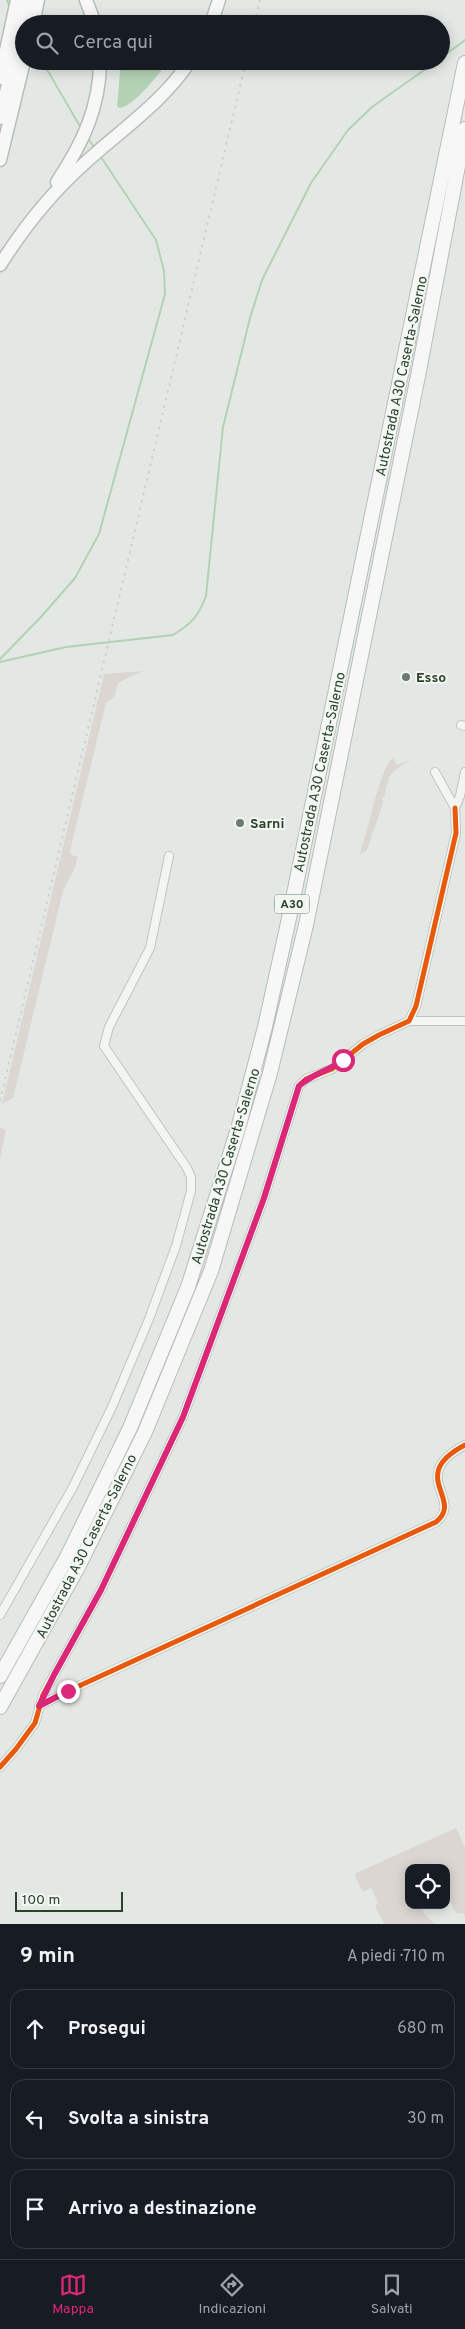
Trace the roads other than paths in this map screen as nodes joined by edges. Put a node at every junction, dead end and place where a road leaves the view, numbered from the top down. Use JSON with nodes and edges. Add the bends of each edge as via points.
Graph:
{"nodes":[{"id":1,"x":17,"y":0,"type":"edge"},
{"id":2,"x":86,"y":0,"type":"edge"},
{"id":3,"x":219,"y":0,"type":"edge"},
{"id":4,"x":34,"y":2,"type":"edge"},
{"id":5,"x":31,"y":15,"type":"edge"},
{"id":6,"x":33,"y":15,"type":"edge"},
{"id":7,"x":92,"y":15,"type":"edge"},
{"id":8,"x":214,"y":15,"type":"edge"},
{"id":9,"x":465,"y":63,"type":"edge"},
{"id":10,"x":16,"y":70,"type":"edge"},
{"id":11,"x":20,"y":70,"type":"edge"},
{"id":12,"x":99,"y":70,"type":"edge"},
{"id":13,"x":182,"y":70,"type":"edge"},
{"id":14,"x":0,"y":78,"type":"edge"},
{"id":15,"x":0,"y":118,"type":"edge"},
{"id":16,"x":465,"y":129,"type":"edge"},
{"id":17,"x":0,"y":160,"type":"edge"},
{"id":18,"x":40,"y":209,"type":"junction"},
{"id":19,"x":0,"y":265,"type":"edge"},
{"id":20,"x":435,"y":772,"type":"dead end"},
{"id":21,"x":465,"y":772,"type":"edge"},
{"id":22,"x":455,"y":808,"type":"junction"},
{"id":23,"x":169,"y":856,"type":"dead end"},
{"id":24,"x":409,"y":1020,"type":"junction"},
{"id":25,"x":465,"y":1021,"type":"edge"},
{"id":26,"x":465,"y":1445,"type":"edge"},
{"id":27,"x":0,"y":1615,"type":"edge"},
{"id":28,"x":0,"y":1676,"type":"edge"},
{"id":29,"x":39,"y":1706,"type":"junction"},
{"id":30,"x":0,"y":1707,"type":"edge"},
{"id":31,"x":0,"y":1767,"type":"edge"}],
"edges":[{"from":1,"to":14,"type":"highway"},
{"from":2,"to":7,"type":"highway"},
{"from":3,"to":8,"type":"highway"},
{"from":4,"to":5,"type":"highway"},
{"from":4,"to":6,"type":"highway"},
{"from":9,"to":28,"type":"highway","name":"Autostrada A30 Caserta-Salerno","number":"A30","via":[[288,923],[238,1129],[188,1287],[130,1428],[67,1558]]},
{"from":10,"to":15,"type":"highway"},
{"from":11,"to":17,"type":"highway"},
{"from":12,"to":18,"type":"highway","via":[[97,97],[90,122],[77,150]]},
{"from":13,"to":18,"type":"highway","via":[[159,98],[85,163]]},
{"from":16,"to":30,"type":"highway","name":"Autostrada A30 Caserta-Salerno","number":"A30","via":[[306,925],[267,1082],[211,1271],[145,1432],[79,1565]]},
{"from":18,"to":19,"type":"highway"},
{"from":20,"to":22,"type":"street"},
{"from":21,"to":22,"type":"street"},
{"from":22,"to":24,"type":"street","via":[[456,833],[422,986]]},
{"from":23,"to":27,"type":"street","via":[[150,948],[109,1027],[104,1046],[187,1168],[192,1191],[149,1319],[112,1406],[72,1487]]},
{"from":24,"to":25,"type":"street"},
{"from":24,"to":29,"type":"street","via":[[299,1086],[264,1198],[183,1417],[101,1590]]},
{"from":26,"to":29,"type":"street","via":[[444,1458],[438,1468],[445,1504],[444,1514],[436,1522]]},
{"from":29,"to":31,"type":"street","via":[[35,1723]]}]}
